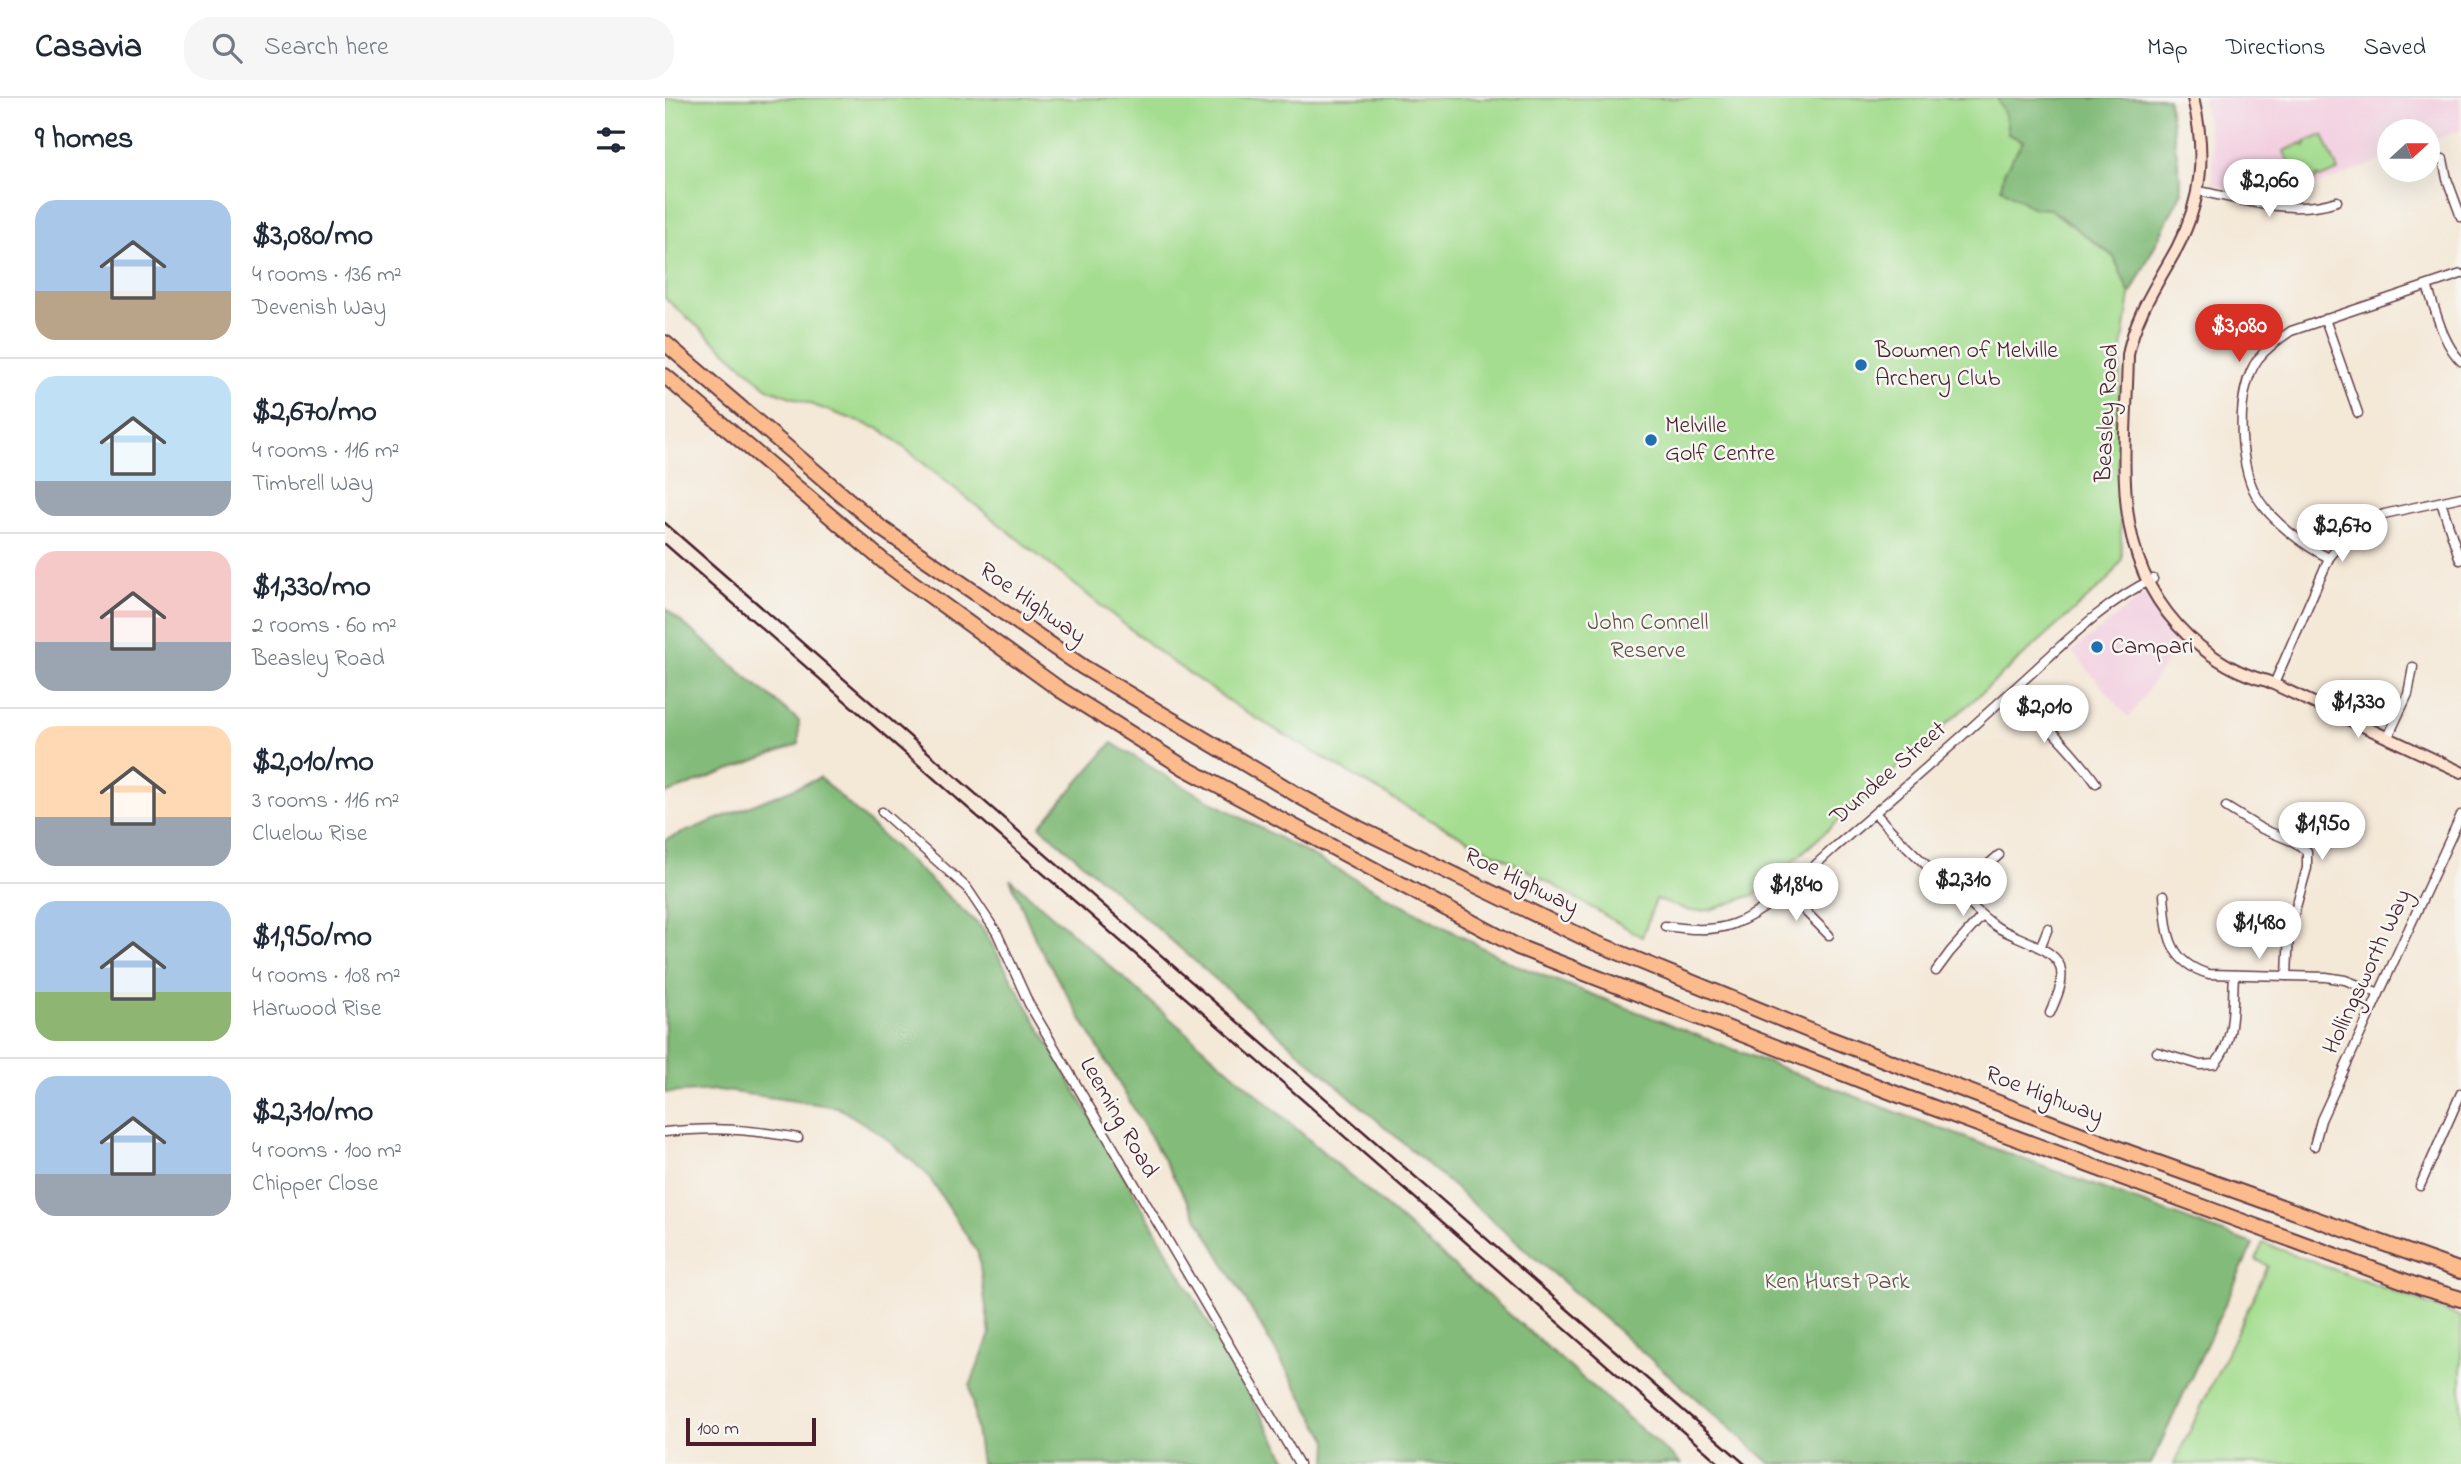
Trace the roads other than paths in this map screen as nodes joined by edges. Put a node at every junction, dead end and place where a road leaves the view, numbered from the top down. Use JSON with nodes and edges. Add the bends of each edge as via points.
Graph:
{"nodes":[{"id":1,"x":2193,"y":98,"type":"edge"},
{"id":2,"x":2200,"y":98,"type":"edge"},
{"id":3,"x":2443,"y":159,"type":"dead end"},
{"id":4,"x":2202,"y":191,"type":"junction"},
{"id":5,"x":2337,"y":201,"type":"dead end"},
{"id":6,"x":2461,"y":217,"type":"edge"},
{"id":7,"x":2461,"y":274,"type":"edge"},
{"id":8,"x":2427,"y":286,"type":"junction"},
{"id":9,"x":2325,"y":319,"type":"junction"},
{"id":10,"x":665,"y":343,"type":"edge"},
{"id":11,"x":2461,"y":361,"type":"edge"},
{"id":12,"x":665,"y":376,"type":"edge"},
{"id":13,"x":2358,"y":414,"type":"dead end"},
{"id":14,"x":2461,"y":497,"type":"edge"},
{"id":15,"x":2441,"y":502,"type":"junction"},
{"id":16,"x":2329,"y":558,"type":"junction"},
{"id":17,"x":2460,"y":561,"type":"edge"},
{"id":18,"x":2150,"y":580,"type":"junction"},
{"id":19,"x":2413,"y":667,"type":"dead end"},
{"id":20,"x":2271,"y":683,"type":"junction"},
{"id":21,"x":2013,"y":690,"type":"junction"},
{"id":22,"x":2388,"y":737,"type":"junction"},
{"id":23,"x":2461,"y":772,"type":"edge"},
{"id":24,"x":2096,"y":783,"type":"dead end"},
{"id":25,"x":2226,"y":807,"type":"dead end"},
{"id":26,"x":882,"y":812,"type":"dead end"},
{"id":27,"x":1875,"y":813,"type":"junction"},
{"id":28,"x":2461,"y":815,"type":"edge"},
{"id":29,"x":1999,"y":855,"type":"dead end"},
{"id":30,"x":1785,"y":891,"type":"junction"},
{"id":31,"x":1959,"y":895,"type":"junction"},
{"id":32,"x":2164,"y":895,"type":"dead end"},
{"id":33,"x":1982,"y":916,"type":"junction"},
{"id":34,"x":1665,"y":926,"type":"dead end"},
{"id":35,"x":2048,"y":928,"type":"dead end"},
{"id":36,"x":1829,"y":935,"type":"dead end"},
{"id":37,"x":2040,"y":948,"type":"junction"},
{"id":38,"x":1936,"y":971,"type":"dead end"},
{"id":39,"x":2234,"y":975,"type":"junction"},
{"id":40,"x":2287,"y":976,"type":"junction"},
{"id":41,"x":2379,"y":993,"type":"junction"},
{"id":42,"x":2050,"y":1013,"type":"dead end"},
{"id":43,"x":2157,"y":1052,"type":"dead end"},
{"id":44,"x":2461,"y":1093,"type":"edge"},
{"id":45,"x":665,"y":1132,"type":"edge"},
{"id":46,"x":798,"y":1138,"type":"dead end"},
{"id":47,"x":2314,"y":1146,"type":"dead end"},
{"id":48,"x":2420,"y":1186,"type":"dead end"},
{"id":49,"x":2461,"y":1271,"type":"edge"},
{"id":50,"x":2461,"y":1301,"type":"edge"},
{"id":51,"x":1299,"y":1464,"type":"edge"}],
"edges":[{"from":1,"to":4,"type":"main road","name":"Beasley Road"},
{"from":2,"to":4,"type":"main road","name":"Beasley Road","via":[[2208,149]]},
{"from":3,"to":6,"type":"street"},
{"from":4,"to":5,"type":"street","via":[[2284,208]]},
{"from":4,"to":18,"type":"main road","name":"Beasley Road","via":[[2198,218],[2148,312],[2135,356],[2132,499]]},
{"from":7,"to":8,"type":"street"},
{"from":8,"to":9,"type":"street"},
{"from":8,"to":11,"type":"street","via":[[2446,338]]},
{"from":9,"to":13,"type":"street"},
{"from":9,"to":16,"type":"street","via":[[2291,331],[2257,360],[2245,391],[2243,427],[2244,460],[2256,495],[2283,526]]},
{"from":10,"to":49,"type":"highway","name":"Roe Highway","via":[[893,536],[1083,667],[1358,828],[1591,941],[1825,1037],[2130,1153]]},
{"from":12,"to":50,"type":"highway","name":"Roe Highway","via":[[888,565],[1059,689],[1185,768],[1518,947],[1912,1100]]},
{"from":14,"to":15,"type":"street"},
{"from":15,"to":16,"type":"street","via":[[2374,519],[2348,535]]},
{"from":15,"to":17,"type":"street"},
{"from":16,"to":20,"type":"street"},
{"from":18,"to":20,"type":"main road","name":"Beasley Road","via":[[2188,627],[2212,648]]},
{"from":18,"to":21,"type":"street","name":"Dundee Street","via":[[2112,604]]},
{"from":19,"to":22,"type":"street","via":[[2408,694]]},
{"from":20,"to":22,"type":"main road","name":"Beasley Road"},
{"from":21,"to":24,"type":"street","via":[[2077,756]]},
{"from":21,"to":27,"type":"street","name":"Dundee Street"},
{"from":22,"to":23,"type":"main road","name":"Beasley Road"},
{"from":25,"to":40,"type":"street","via":[[2307,851],[2307,868],[2289,932]]},
{"from":26,"to":51,"type":"street","name":"Leeming Road","via":[[967,888],[997,933],[1029,1004]]},
{"from":27,"to":30,"type":"street","name":"Dundee Street"},
{"from":27,"to":31,"type":"street","via":[[1921,863]]},
{"from":28,"to":41,"type":"street","name":"Hollingsworth Way"},
{"from":29,"to":31,"type":"street"},
{"from":30,"to":34,"type":"street","name":"Dundee Street","via":[[1731,925]]},
{"from":30,"to":36,"type":"street"},
{"from":31,"to":33,"type":"street"},
{"from":32,"to":39,"type":"street","via":[[2167,932],[2176,953],[2195,970]]},
{"from":33,"to":37,"type":"street"},
{"from":33,"to":38,"type":"street"},
{"from":35,"to":37,"type":"street"},
{"from":37,"to":42,"type":"street","via":[[2059,965],[2059,993]]},
{"from":39,"to":40,"type":"street"},
{"from":39,"to":43,"type":"street","via":[[2230,1031],[2225,1053],[2215,1064],[2200,1065]]},
{"from":40,"to":41,"type":"street","via":[[2344,980]]},
{"from":41,"to":47,"type":"street","name":"Hollingsworth Way","via":[[2321,1120]]},
{"from":44,"to":48,"type":"street"},
{"from":45,"to":46,"type":"street","via":[[721,1128]]}]}
